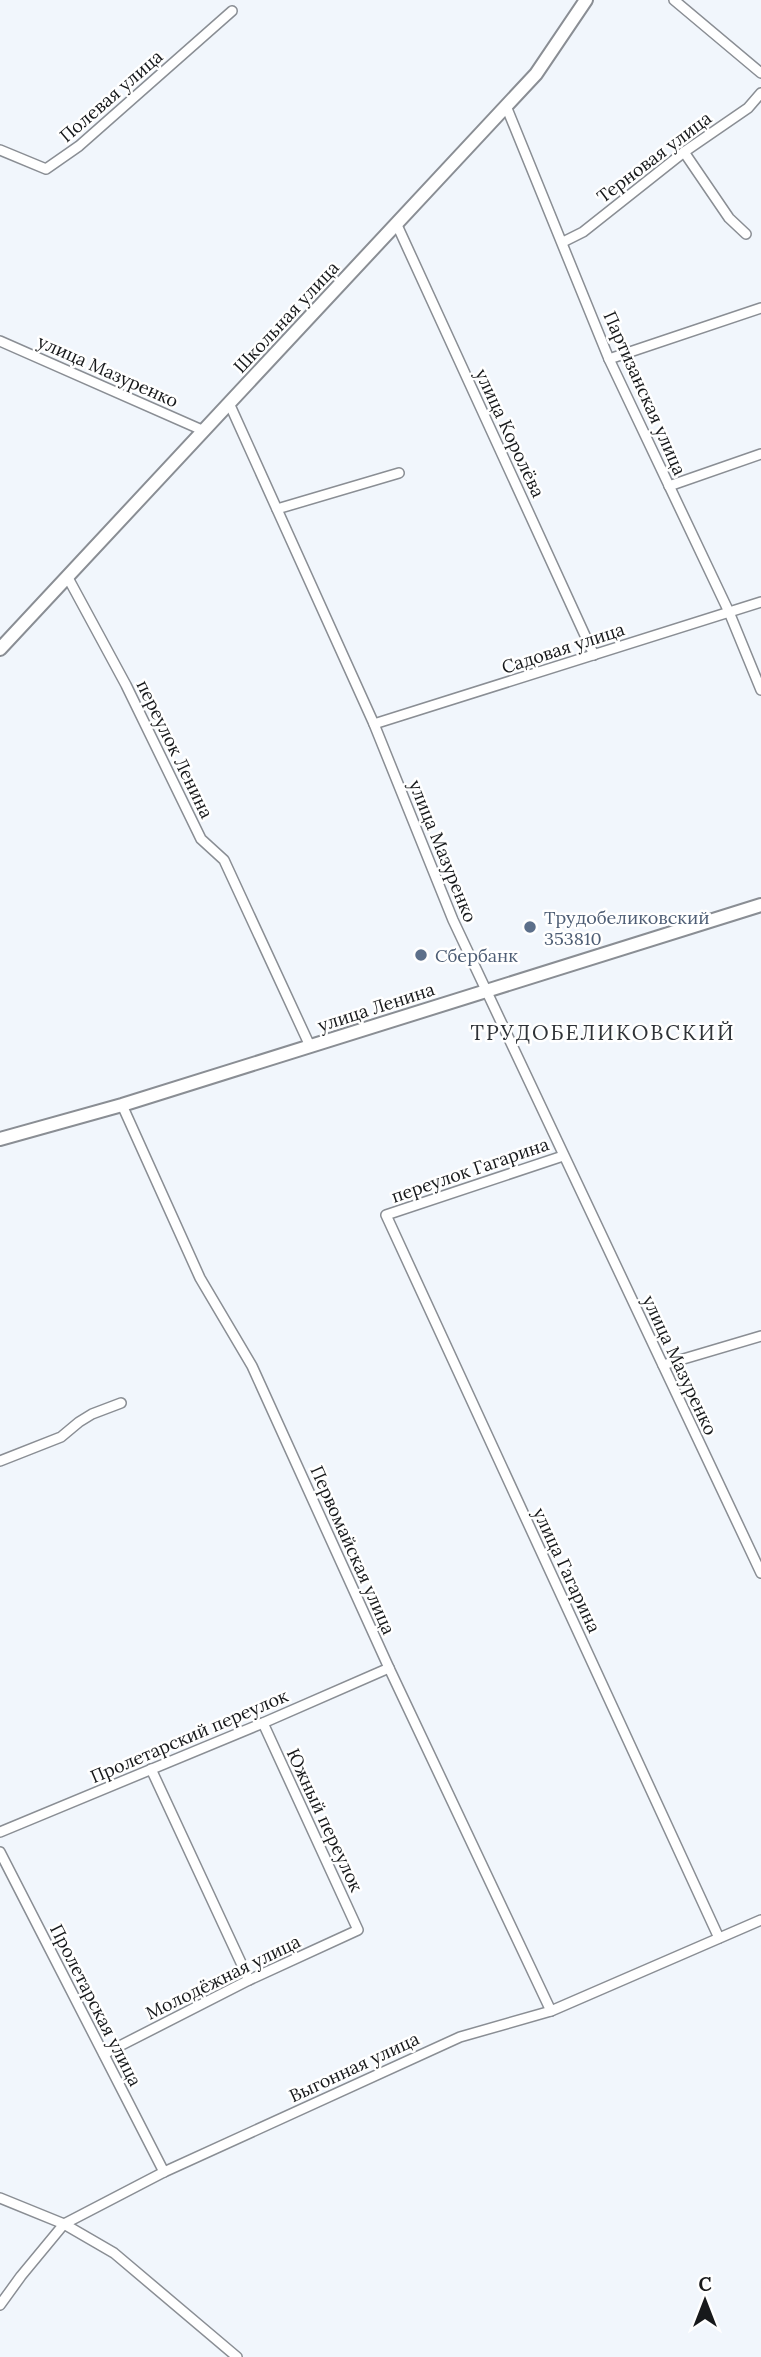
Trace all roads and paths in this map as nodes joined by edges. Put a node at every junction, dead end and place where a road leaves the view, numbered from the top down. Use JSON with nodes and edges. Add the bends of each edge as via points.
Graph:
{"nodes":[{"id":1,"x":586,"y":0,"type":"edge"},
{"id":2,"x":674,"y":0,"type":"edge"},
{"id":3,"x":232,"y":11,"type":"dead end"},
{"id":4,"x":761,"y":73,"type":"edge"},
{"id":5,"x":761,"y":93,"type":"edge"},
{"id":6,"x":506,"y":106,"type":"junction"},
{"id":7,"x":0,"y":150,"type":"edge"},
{"id":8,"x":684,"y":152,"type":"junction"},
{"id":9,"x":397,"y":225,"type":"junction"},
{"id":10,"x":746,"y":234,"type":"dead end"},
{"id":11,"x":563,"y":242,"type":"junction"},
{"id":12,"x":761,"y":308,"type":"edge"},
{"id":13,"x":0,"y":341,"type":"edge"},
{"id":14,"x":609,"y":359,"type":"junction"},
{"id":15,"x":229,"y":403,"type":"junction"},
{"id":16,"x":202,"y":430,"type":"junction"},
{"id":17,"x":761,"y":454,"type":"edge"},
{"id":18,"x":399,"y":473,"type":"dead end"},
{"id":19,"x":669,"y":486,"type":"junction"},
{"id":20,"x":277,"y":509,"type":"junction"},
{"id":21,"x":67,"y":576,"type":"junction"},
{"id":22,"x":761,"y":602,"type":"edge"},
{"id":23,"x":729,"y":612,"type":"junction"},
{"id":24,"x":0,"y":649,"type":"edge"},
{"id":25,"x":594,"y":654,"type":"junction"},
{"id":26,"x":761,"y":690,"type":"edge"},
{"id":27,"x":374,"y":724,"type":"junction"},
{"id":28,"x":761,"y":905,"type":"edge"},
{"id":29,"x":486,"y":989,"type":"junction"},
{"id":30,"x":310,"y":1046,"type":"junction"},
{"id":31,"x":122,"y":1105,"type":"junction"},
{"id":32,"x":0,"y":1139,"type":"edge"},
{"id":33,"x":563,"y":1156,"type":"junction"},
{"id":34,"x":386,"y":1215,"type":"joint"},
{"id":35,"x":761,"y":1336,"type":"edge"},
{"id":36,"x":663,"y":1366,"type":"junction"},
{"id":37,"x":121,"y":1403,"type":"dead end"},
{"id":38,"x":0,"y":1461,"type":"edge"},
{"id":39,"x":761,"y":1573,"type":"edge"},
{"id":40,"x":389,"y":1668,"type":"junction"},
{"id":41,"x":262,"y":1723,"type":"junction"},
{"id":42,"x":151,"y":1769,"type":"junction"},
{"id":43,"x":0,"y":1832,"type":"edge"},
{"id":44,"x":0,"y":1852,"type":"edge"},
{"id":45,"x":761,"y":1920,"type":"edge"},
{"id":46,"x":358,"y":1930,"type":"joint"},
{"id":47,"x":719,"y":1938,"type":"junction"},
{"id":48,"x":249,"y":1980,"type":"junction"},
{"id":49,"x":551,"y":2011,"type":"junction"},
{"id":50,"x":104,"y":2054,"type":"junction"},
{"id":51,"x":164,"y":2172,"type":"junction"},
{"id":52,"x":0,"y":2198,"type":"edge"},
{"id":53,"x":64,"y":2224,"type":"junction"},
{"id":54,"x":0,"y":2305,"type":"edge"},
{"id":55,"x":237,"y":2357,"type":"edge"}],
"edges":[{"from":1,"to":6,"type":"main road","name":"Школьная улица","via":[[541,68]]},
{"from":2,"to":4,"type":"street"},
{"from":3,"to":7,"type":"street","name":"Полевая улица","via":[[79,146],[46,169]]},
{"from":5,"to":8,"type":"street","name":"Терновая улица","via":[[748,108]]},
{"from":6,"to":9,"type":"main road","name":"Школьная улица"},
{"from":6,"to":11,"type":"street","name":"Партизанская улица"},
{"from":8,"to":10,"type":"street","via":[[729,218]]},
{"from":8,"to":11,"type":"street","name":"Терновая улица","via":[[583,232]]},
{"from":9,"to":15,"type":"main road","name":"Школьная улица"},
{"from":9,"to":25,"type":"street","name":"улица Королёва"},
{"from":11,"to":14,"type":"street","name":"Партизанская улица"},
{"from":12,"to":14,"type":"street"},
{"from":13,"to":16,"type":"street","name":"улица Мазуренко"},
{"from":14,"to":19,"type":"street","name":"Партизанская улица"},
{"from":15,"to":16,"type":"main road","name":"Школьная улица"},
{"from":15,"to":20,"type":"street","name":"улица Мазуренко"},
{"from":16,"to":21,"type":"main road","name":"Школьная улица"},
{"from":17,"to":19,"type":"street"},
{"from":18,"to":20,"type":"street"},
{"from":19,"to":23,"type":"street","name":"Партизанская улица"},
{"from":20,"to":27,"type":"street","name":"улица Мазуренко"},
{"from":21,"to":24,"type":"main road","name":"Школьная улица"},
{"from":21,"to":30,"type":"street","name":"переулок Ленина","via":[[201,839],[224,860]]},
{"from":22,"to":23,"type":"street","name":"Садовая улица"},
{"from":23,"to":25,"type":"street","name":"Садовая улица"},
{"from":23,"to":26,"type":"street","name":"Партизанская улица"},
{"from":25,"to":27,"type":"street","name":"Садовая улица"},
{"from":27,"to":29,"type":"street","name":"улица Мазуренко","via":[[453,920]]},
{"from":28,"to":29,"type":"main road","name":"улица Ленина"},
{"from":29,"to":30,"type":"main road","name":"улица Ленина"},
{"from":29,"to":33,"type":"street","name":"улица Мазуренко"},
{"from":30,"to":31,"type":"main road","name":"улица Ленина"},
{"from":31,"to":32,"type":"main road","name":"улица Ленина"},
{"from":31,"to":40,"type":"street","name":"Первомайская улица","via":[[200,1278],[253,1366]]},
{"from":33,"to":34,"type":"street","name":"переулок Гагарина"},
{"from":33,"to":36,"type":"street","name":"улица Мазуренко"},
{"from":34,"to":47,"type":"street","name":"улица Гагарина"},
{"from":35,"to":36,"type":"street"},
{"from":36,"to":39,"type":"street","name":"улица Мазуренко"},
{"from":37,"to":38,"type":"street","via":[[92,1414],[61,1437]]},
{"from":40,"to":41,"type":"street","name":"Пролетарский переулок"},
{"from":40,"to":49,"type":"street","name":"Первомайская улица"},
{"from":41,"to":42,"type":"street","name":"Пролетарский переулок"},
{"from":41,"to":46,"type":"street","name":"Южный переулок"},
{"from":42,"to":43,"type":"street","name":"Пролетарский переулок"},
{"from":42,"to":48,"type":"street"},
{"from":44,"to":50,"type":"street","name":"Пролетарская улица"},
{"from":45,"to":47,"type":"street","name":"Выгонная улица"},
{"from":46,"to":48,"type":"street","name":"Молодёжная улица"},
{"from":47,"to":49,"type":"street","name":"Выгонная улица"},
{"from":48,"to":50,"type":"street","name":"Молодёжная улица"},
{"from":49,"to":51,"type":"street","name":"Выгонная улица","via":[[460,2037]]},
{"from":50,"to":51,"type":"street","name":"Пролетарская улица"},
{"from":51,"to":53,"type":"street","name":"Выгонная улица"},
{"from":52,"to":53,"type":"street"},
{"from":53,"to":54,"type":"street","name":"Выгонная улица"},
{"from":53,"to":55,"type":"street","via":[[114,2253]]}]}
